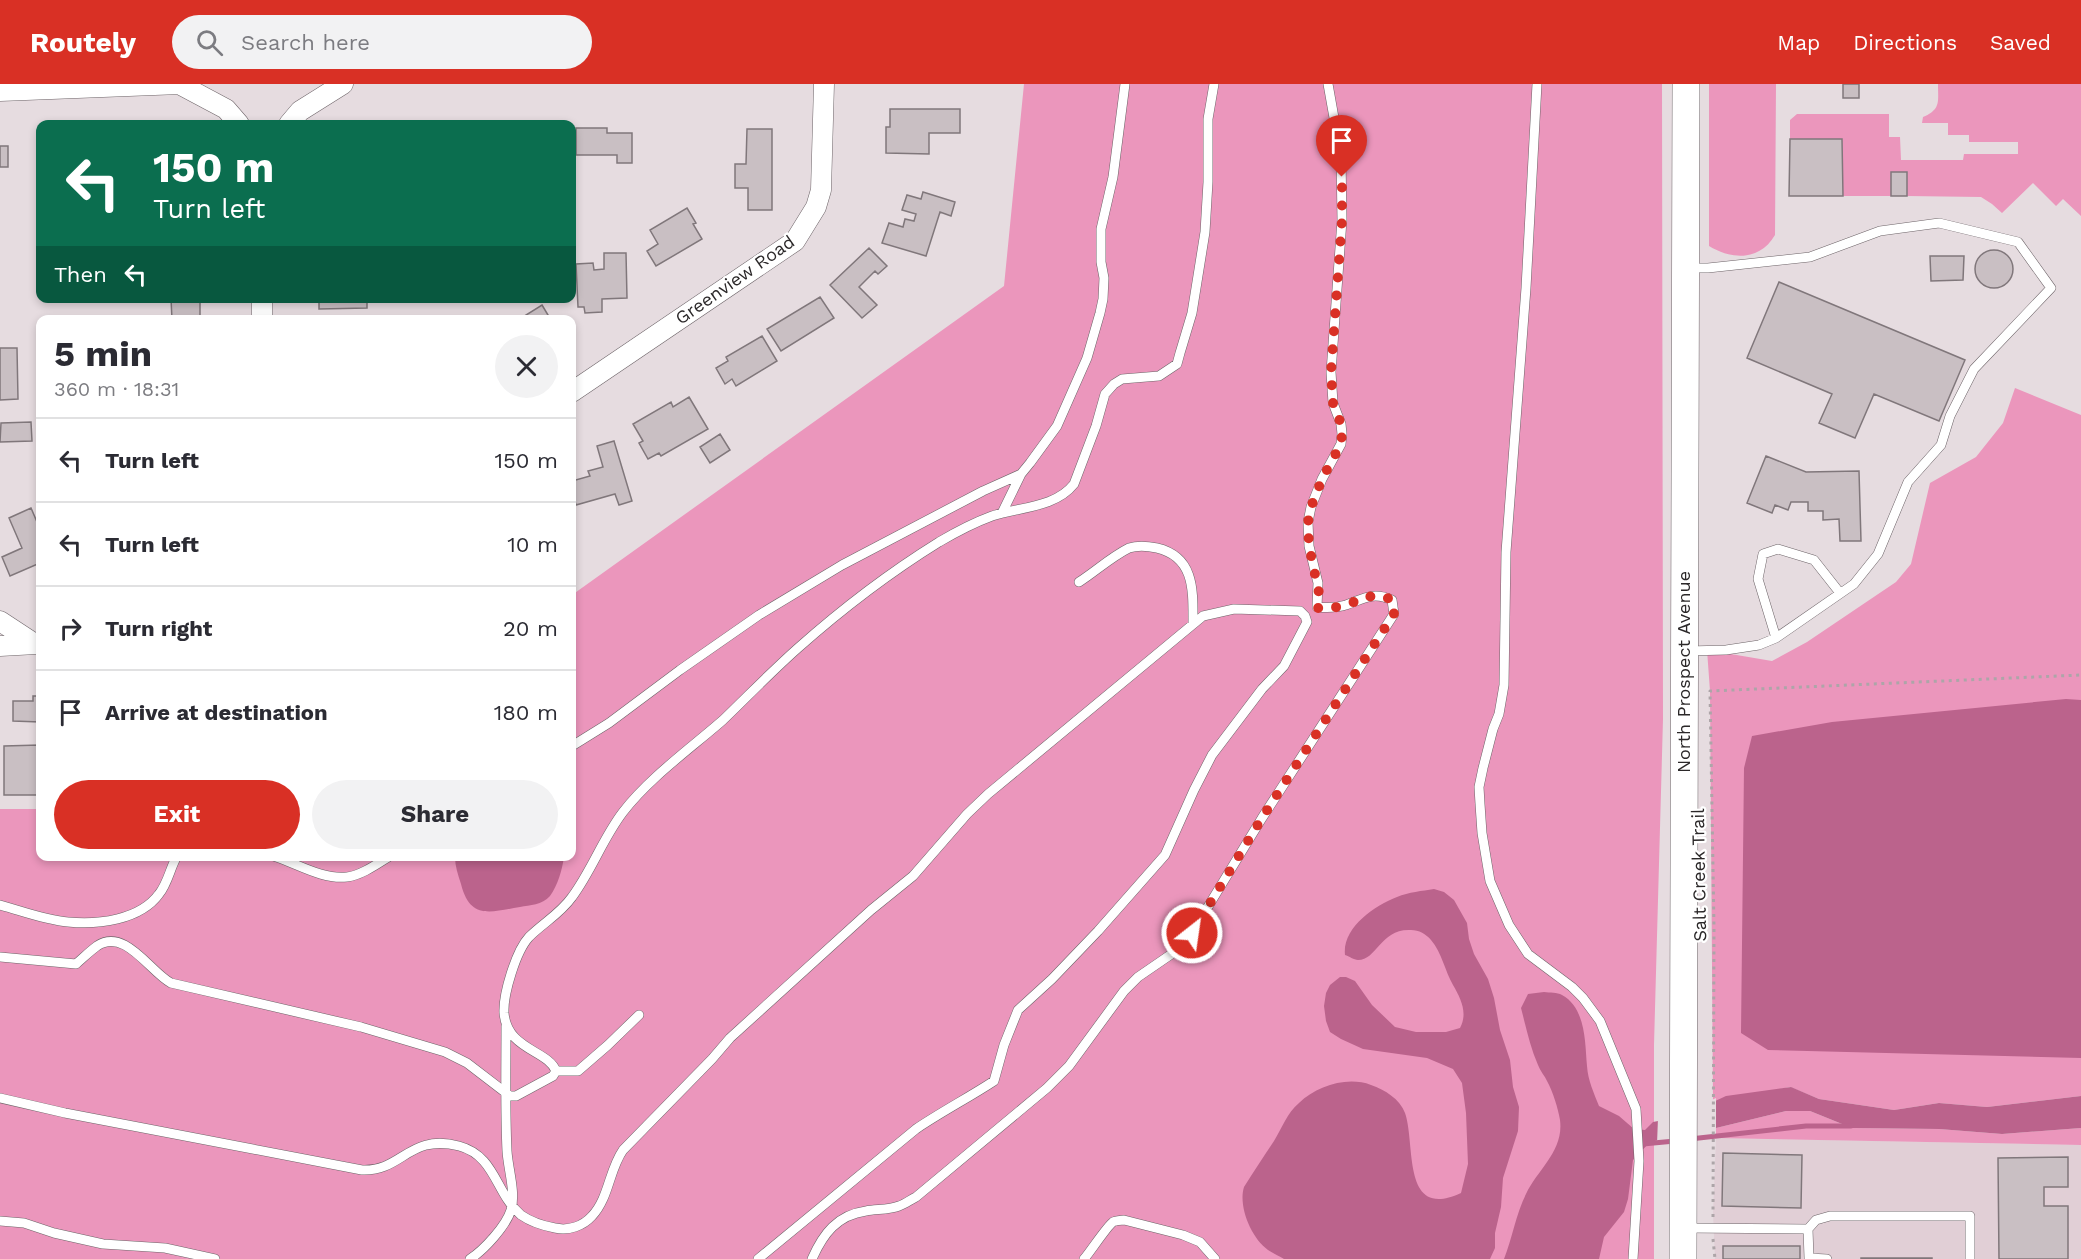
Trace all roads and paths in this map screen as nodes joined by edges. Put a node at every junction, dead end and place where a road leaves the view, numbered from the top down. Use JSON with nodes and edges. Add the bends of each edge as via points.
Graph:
{"nodes":[{"id":1,"x":179,"y":84,"type":"edge"},
{"id":2,"x":343,"y":84,"type":"edge"},
{"id":3,"x":824,"y":84,"type":"edge"},
{"id":4,"x":1125,"y":84,"type":"edge"},
{"id":5,"x":1214,"y":84,"type":"edge"},
{"id":6,"x":1328,"y":84,"type":"edge"},
{"id":7,"x":1537,"y":84,"type":"edge"},
{"id":8,"x":1686,"y":84,"type":"edge"},
{"id":9,"x":0,"y":91,"type":"edge"},
{"id":10,"x":236,"y":120,"type":"edge"},
{"id":11,"x":292,"y":120,"type":"edge"},
{"id":12,"x":1685,"y":268,"type":"junction"},
{"id":13,"x":576,"y":389,"type":"edge"},
{"id":14,"x":1021,"y":474,"type":"junction"},
{"id":15,"x":1002,"y":513,"type":"junction"},
{"id":16,"x":1079,"y":582,"type":"dead end"},
{"id":17,"x":1840,"y":593,"type":"junction"},
{"id":18,"x":1317,"y":608,"type":"junction"},
{"id":19,"x":1305,"y":616,"type":"junction"},
{"id":20,"x":0,"y":621,"type":"edge"},
{"id":21,"x":1193,"y":623,"type":"junction"},
{"id":22,"x":1776,"y":638,"type":"junction"},
{"id":23,"x":36,"y":643,"type":"edge"},
{"id":24,"x":36,"y":644,"type":"edge"},
{"id":25,"x":0,"y":646,"type":"edge"},
{"id":26,"x":1685,"y":651,"type":"junction"},
{"id":27,"x":2081,"y":675,"type":"edge"},
{"id":28,"x":576,"y":744,"type":"edge"},
{"id":29,"x":175,"y":861,"type":"edge"},
{"id":30,"x":287,"y":861,"type":"edge"},
{"id":31,"x":381,"y":861,"type":"edge"},
{"id":32,"x":0,"y":905,"type":"edge"},
{"id":33,"x":0,"y":957,"type":"edge"},
{"id":34,"x":639,"y":1015,"type":"dead end"},
{"id":35,"x":507,"y":1024,"type":"junction"},
{"id":36,"x":556,"y":1071,"type":"junction"},
{"id":37,"x":507,"y":1094,"type":"junction"},
{"id":38,"x":0,"y":1098,"type":"edge"},
{"id":39,"x":512,"y":1206,"type":"junction"},
{"id":40,"x":1713,"y":1214,"type":"dead end"},
{"id":41,"x":0,"y":1221,"type":"edge"},
{"id":42,"x":1683,"y":1228,"type":"junction"},
{"id":43,"x":1808,"y":1229,"type":"junction"},
{"id":44,"x":1713,"y":1238,"type":"dead end"},
{"id":45,"x":216,"y":1259,"type":"edge"},
{"id":46,"x":470,"y":1259,"type":"edge"},
{"id":47,"x":758,"y":1259,"type":"edge"},
{"id":48,"x":812,"y":1259,"type":"edge"},
{"id":49,"x":1084,"y":1259,"type":"edge"},
{"id":50,"x":1215,"y":1259,"type":"edge"},
{"id":51,"x":1633,"y":1259,"type":"edge"},
{"id":52,"x":1683,"y":1259,"type":"edge"},
{"id":53,"x":1715,"y":1259,"type":"edge"},
{"id":54,"x":1827,"y":1259,"type":"edge"},
{"id":55,"x":1970,"y":1259,"type":"edge"}],
"edges":[{"from":1,"to":9,"type":"street"},
{"from":1,"to":10,"type":"street","via":[[226,109]]},
{"from":2,"to":11,"type":"street"},
{"from":3,"to":13,"type":"street","name":"Greenview Road","via":[[821,190],[816,207],[795,241]]},
{"from":4,"to":14,"type":"lane","via":[[1113,177],[1101,229],[1103,299],[1095,334],[1057,426]]},
{"from":5,"to":15,"type":"lane","via":[[1208,119],[1206,215],[1199,277],[1176,364],[1159,376],[1122,379],[1105,393],[1070,490],[1056,499]]},
{"from":6,"to":18,"type":"lane","via":[[1341,157],[1342,220],[1331,372],[1333,403],[1342,434],[1308,522],[1319,593]]},
{"from":7,"to":51,"type":"lane","via":[[1506,552],[1504,685],[1479,786],[1482,833],[1490,881],[1509,925],[1528,954],[1572,987],[1600,1021],[1636,1108],[1639,1161]]},
{"from":8,"to":12,"type":"main road","name":"North Prospect Avenue"},
{"from":12,"to":17,"type":"lane","via":[[1810,257],[1880,231],[1938,223],[2018,242],[2051,288],[1974,369],[1950,416],[1941,445],[1908,482],[1878,554],[1854,584]]},
{"from":12,"to":26,"type":"main road","name":"North Prospect Avenue"},
{"from":14,"to":15,"type":"lane"},
{"from":14,"to":28,"type":"lane","via":[[940,512],[819,579],[728,636]]},
{"from":15,"to":35,"type":"lane","via":[[939,542],[840,612],[636,798],[605,838],[572,897],[521,949],[506,994]]},
{"from":16,"to":21,"type":"lane","via":[[1131,547],[1161,549],[1186,567],[1193,592]]},
{"from":17,"to":22,"type":"lane"},
{"from":17,"to":22,"type":"lane","via":[[1814,560],[1778,549],[1763,554],[1758,579]]},
{"from":18,"to":19,"type":"lane"},
{"from":18,"to":48,"type":"lane","via":[[1344,606],[1374,596],[1392,600],[1394,614],[1192,933],[1124,991],[1069,1066],[1047,1088],[916,1197],[897,1207],[849,1215],[831,1226]]},
{"from":19,"to":21,"type":"lane","via":[[1291,610],[1234,609],[1203,616]]},
{"from":19,"to":47,"type":"lane","via":[[1305,629],[1284,666],[1212,755],[1165,855],[1098,932],[1018,1010],[994,1082],[916,1129]]},
{"from":20,"to":23,"type":"street"},
{"from":21,"to":39,"type":"lane","via":[[982,799],[913,876],[870,910],[730,1038],[623,1150],[594,1215],[585,1223],[562,1229],[544,1226]]},
{"from":22,"to":26,"type":"lane","via":[[1742,649]]},
{"from":24,"to":25,"type":"street"},
{"from":26,"to":42,"type":"main road","name":"North Prospect Avenue"},
{"from":27,"to":40,"type":"path","name":"Salt Creek Trail","via":[[1710,691]]},
{"from":29,"to":32,"type":"lane","via":[[160,894],[132,915],[70,922]]},
{"from":30,"to":31,"type":"lane","via":[[339,877],[349,877]]},
{"from":33,"to":37,"type":"lane","via":[[76,964],[99,944],[121,943],[171,983],[361,1027],[445,1052],[467,1063]]},
{"from":34,"to":36,"type":"lane","via":[[578,1071]]},
{"from":35,"to":36,"type":"lane","via":[[511,1034]]},
{"from":35,"to":37,"type":"lane"},
{"from":36,"to":37,"type":"lane","via":[[516,1096]]},
{"from":37,"to":39,"type":"lane"},
{"from":38,"to":39,"type":"lane","via":[[362,1170],[382,1169],[421,1145],[460,1146],[483,1158]]},
{"from":39,"to":46,"type":"lane","via":[[490,1241]]},
{"from":41,"to":45,"type":"lane","via":[[24,1223],[103,1244],[165,1248]]},
{"from":42,"to":43,"type":"lane"},
{"from":42,"to":52,"type":"main road","name":"North Prospect Avenue"},
{"from":43,"to":54,"type":"lane","via":[[1809,1258]]},
{"from":43,"to":55,"type":"lane","via":[[1816,1220],[1830,1216],[1970,1216]]},
{"from":44,"to":53,"type":"path"},
{"from":49,"to":50,"type":"lane","via":[[1105,1228],[1124,1220],[1183,1234],[1200,1242]]}]}
